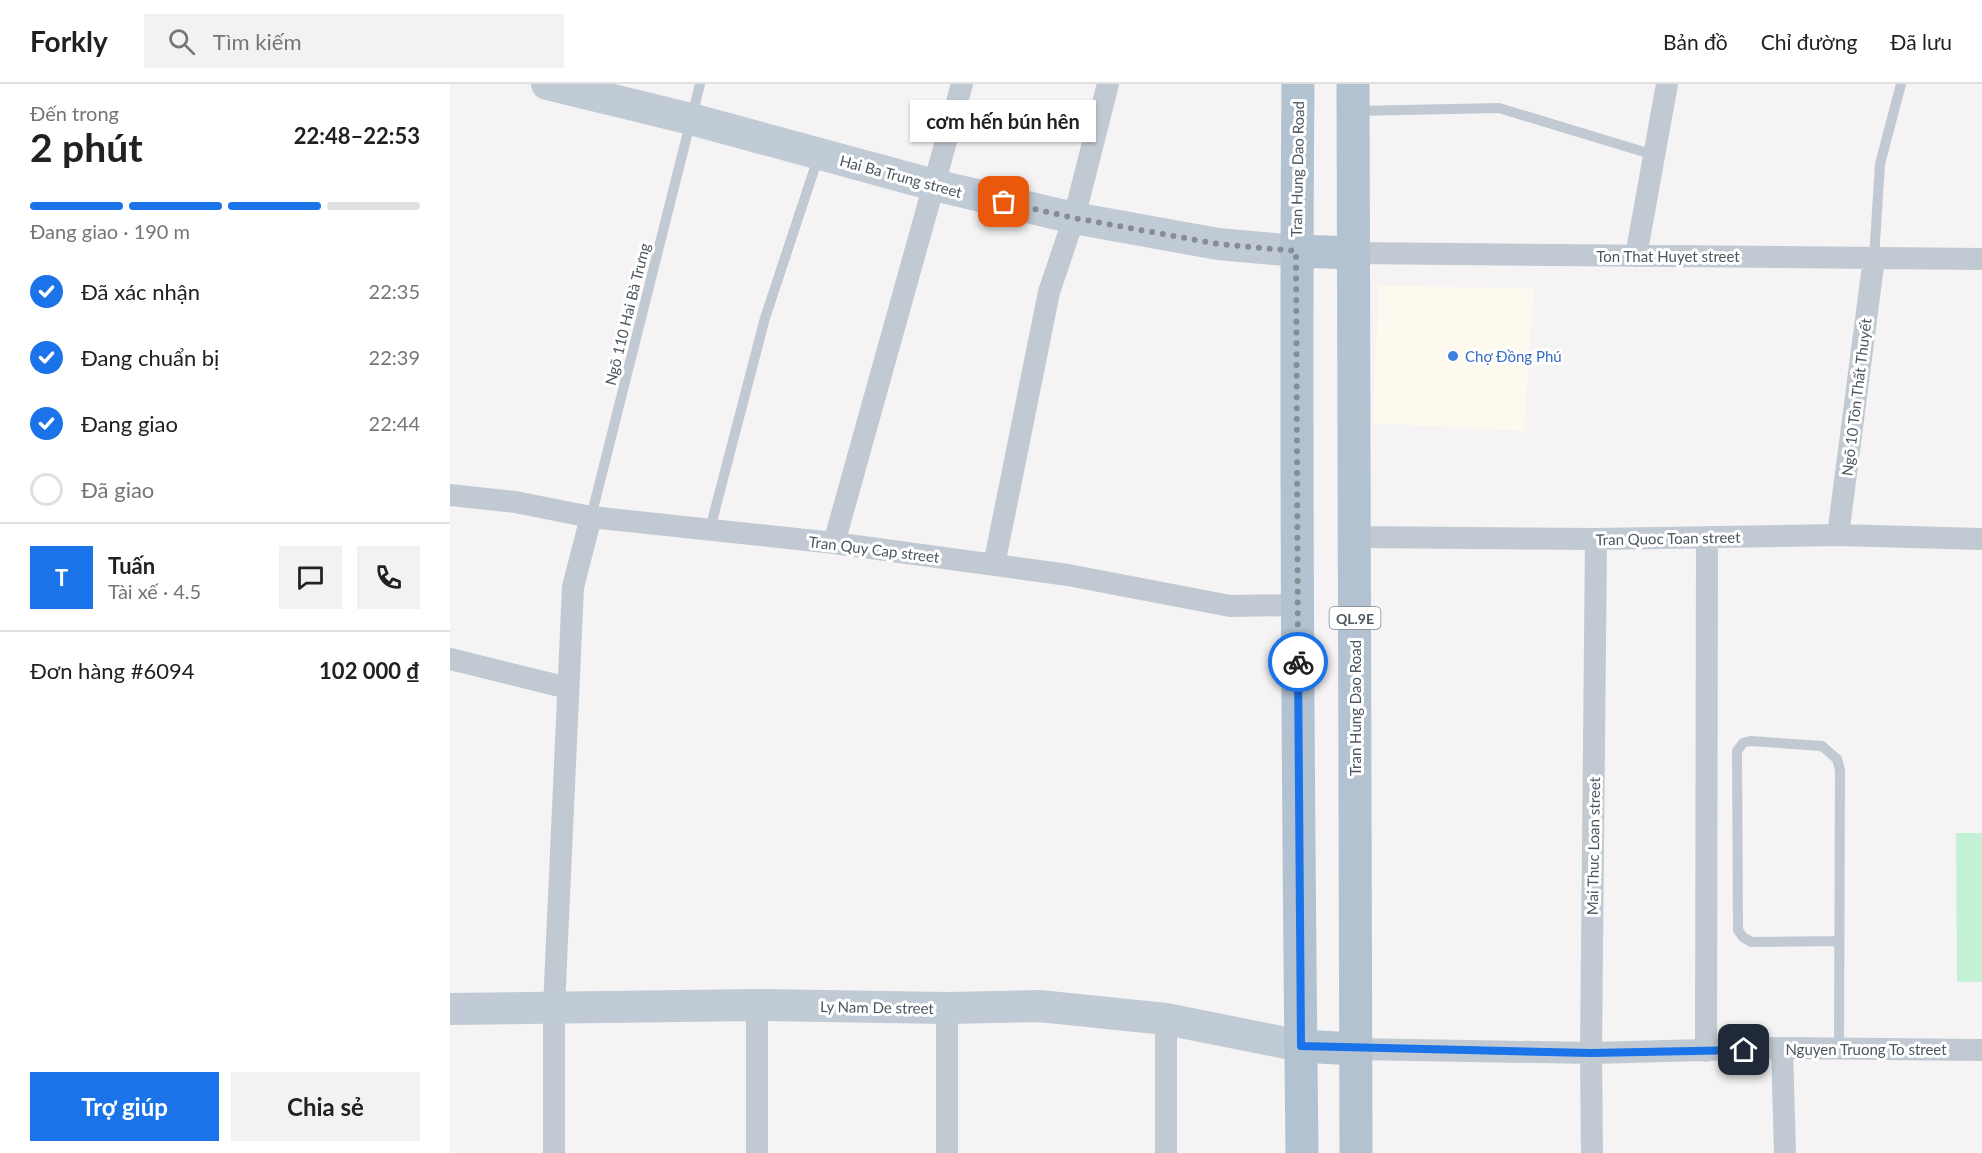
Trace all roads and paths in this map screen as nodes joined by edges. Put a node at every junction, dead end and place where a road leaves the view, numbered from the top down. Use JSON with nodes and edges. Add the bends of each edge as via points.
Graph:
{"nodes":[{"id":1,"x":547,"y":84,"type":"edge"},
{"id":2,"x":700,"y":84,"type":"edge"},
{"id":3,"x":962,"y":84,"type":"edge"},
{"id":4,"x":1108,"y":84,"type":"edge"},
{"id":5,"x":1298,"y":84,"type":"edge"},
{"id":6,"x":1667,"y":84,"type":"edge"},
{"id":7,"x":1900,"y":84,"type":"edge"},
{"id":8,"x":1353,"y":98,"type":"edge"},
{"id":9,"x":691,"y":119,"type":"junction"},
{"id":10,"x":819,"y":154,"type":"junction"},
{"id":11,"x":1654,"y":155,"type":"junction"},
{"id":12,"x":934,"y":185,"type":"junction"},
{"id":13,"x":1074,"y":218,"type":"junction"},
{"id":14,"x":1296,"y":251,"type":"junction"},
{"id":15,"x":1353,"y":253,"type":"junction"},
{"id":16,"x":1636,"y":256,"type":"junction"},
{"id":17,"x":1874,"y":258,"type":"junction"},
{"id":18,"x":1982,"y":259,"type":"edge"},
{"id":19,"x":450,"y":495,"type":"edge"},
{"id":20,"x":591,"y":517,"type":"junction"},
{"id":21,"x":710,"y":529,"type":"junction"},
{"id":22,"x":1838,"y":535,"type":"junction"},
{"id":23,"x":1355,"y":537,"type":"junction"},
{"id":24,"x":1707,"y":537,"type":"junction"},
{"id":25,"x":1596,"y":539,"type":"junction"},
{"id":26,"x":1982,"y":539,"type":"edge"},
{"id":27,"x":834,"y":543,"type":"junction"},
{"id":28,"x":994,"y":565,"type":"junction"},
{"id":29,"x":1297,"y":606,"type":"junction"},
{"id":30,"x":450,"y":659,"type":"edge"},
{"id":31,"x":568,"y":688,"type":"junction"},
{"id":32,"x":1838,"y":941,"type":"junction"},
{"id":33,"x":757,"y":1005,"type":"junction"},
{"id":34,"x":555,"y":1007,"type":"junction"},
{"id":35,"x":947,"y":1008,"type":"junction"},
{"id":36,"x":450,"y":1009,"type":"edge"},
{"id":37,"x":1166,"y":1019,"type":"junction"},
{"id":38,"x":1301,"y":1046,"type":"junction"},
{"id":39,"x":1782,"y":1048,"type":"junction"},
{"id":40,"x":1839,"y":1048,"type":"junction"},
{"id":41,"x":1355,"y":1049,"type":"junction"},
{"id":42,"x":1982,"y":1050,"type":"edge"},
{"id":43,"x":1706,"y":1051,"type":"junction"},
{"id":44,"x":1591,"y":1053,"type":"junction"},
{"id":45,"x":554,"y":1153,"type":"edge"},
{"id":46,"x":757,"y":1153,"type":"edge"},
{"id":47,"x":947,"y":1153,"type":"edge"},
{"id":48,"x":1166,"y":1153,"type":"edge"},
{"id":49,"x":1302,"y":1153,"type":"edge"},
{"id":50,"x":1356,"y":1153,"type":"edge"},
{"id":51,"x":1592,"y":1153,"type":"edge"},
{"id":52,"x":1785,"y":1153,"type":"edge"}],
"edges":[{"from":1,"to":9,"type":"street","name":"Hai Ba Trung street"},
{"from":2,"to":9,"type":"lane","name":"Ngõ 110 Hai Bà Trưng"},
{"from":3,"to":12,"type":"street"},
{"from":4,"to":13,"type":"street"},
{"from":5,"to":14,"type":"main road","name":"Tran Hung Dao Road"},
{"from":6,"to":11,"type":"street"},
{"from":7,"to":17,"type":"lane","via":[[1880,164]]},
{"from":8,"to":11,"type":"lane","via":[[1499,108]]},
{"from":8,"to":15,"type":"main road","name":"Tran Hung Dao Road","number":"QL.9E"},
{"from":9,"to":10,"type":"street","name":"Hai Ba Trung street"},
{"from":9,"to":20,"type":"lane","name":"Ngõ 110 Hai Bà Trưng"},
{"from":10,"to":12,"type":"street","name":"Hai Ba Trung street"},
{"from":10,"to":21,"type":"lane","via":[[765,318]]},
{"from":11,"to":16,"type":"street"},
{"from":12,"to":13,"type":"street","name":"Hai Ba Trung street"},
{"from":12,"to":27,"type":"street"},
{"from":13,"to":14,"type":"street","name":"Hai Ba Trung street","via":[[1218,244]]},
{"from":13,"to":28,"type":"street","via":[[1049,292]]},
{"from":14,"to":15,"type":"main road"},
{"from":14,"to":29,"type":"main road","name":"Tran Hung Dao Road"},
{"from":15,"to":16,"type":"street","name":"Ton That Huyet street"},
{"from":15,"to":23,"type":"main road","name":"Tran Hung Dao Road","number":"QL.9E"},
{"from":16,"to":17,"type":"street","name":"Ton That Huyet street"},
{"from":17,"to":18,"type":"street","name":"Ton That Huyet street"},
{"from":17,"to":22,"type":"street","name":"Ngõ 10 Tôn Thất Thuyết"},
{"from":19,"to":20,"type":"street","name":"Tran Quy Cap street","via":[[515,502]]},
{"from":20,"to":21,"type":"street","name":"Tran Quy Cap street"},
{"from":20,"to":31,"type":"street","via":[[573,587]]},
{"from":21,"to":27,"type":"street","name":"Tran Quy Cap street"},
{"from":22,"to":24,"type":"street","name":"Tran Quoc Toan street"},
{"from":22,"to":26,"type":"street","name":"Tran Quoc Toan street"},
{"from":23,"to":25,"type":"street","name":"Tran Quoc Toan street"},
{"from":23,"to":41,"type":"main road","name":"Tran Hung Dao Road","number":"QL.9E"},
{"from":24,"to":25,"type":"street","name":"Tran Quoc Toan street"},
{"from":24,"to":43,"type":"street"},
{"from":25,"to":44,"type":"street","name":"Mai Thuc Loan street"},
{"from":27,"to":28,"type":"street","name":"Tran Quy Cap street"},
{"from":28,"to":29,"type":"street","name":"Tran Quy Cap street","via":[[1230,606]]},
{"from":29,"to":38,"type":"main road","name":"Tran Hung Dao Road"},
{"from":30,"to":31,"type":"street"},
{"from":31,"to":34,"type":"street"},
{"from":32,"to":32,"type":"lane","via":[[1837,759],[1822,746],[1743,743],[1737,751],[1738,930],[1751,942]]},
{"from":32,"to":40,"type":"lane"},
{"from":33,"to":34,"type":"street","name":"Ly Nam De street"},
{"from":33,"to":35,"type":"street","name":"Ly Nam De street"},
{"from":33,"to":46,"type":"street"},
{"from":34,"to":36,"type":"street","name":"Ly Nam De street"},
{"from":34,"to":45,"type":"street"},
{"from":35,"to":37,"type":"street","name":"Ly Nam De street","via":[[1039,1006]]},
{"from":35,"to":47,"type":"street"},
{"from":37,"to":38,"type":"street","name":"Ly Nam De street"},
{"from":37,"to":48,"type":"street"},
{"from":38,"to":41,"type":"main road"},
{"from":38,"to":49,"type":"main road","name":"Tran Hung Dao Road"},
{"from":39,"to":40,"type":"street","name":"Nguyen Truong To street"},
{"from":39,"to":43,"type":"street","name":"Nguyen Truong To street"},
{"from":39,"to":52,"type":"street"},
{"from":40,"to":42,"type":"street","name":"Nguyen Truong To street"},
{"from":41,"to":44,"type":"street","name":"Nguyen Truong To street"},
{"from":41,"to":50,"type":"main road","name":"Tran Hung Dao Road","number":"QL.9E"},
{"from":43,"to":44,"type":"street","name":"Nguyen Truong To street"},
{"from":44,"to":51,"type":"street","name":"Mai Thuc Loan street"}]}
